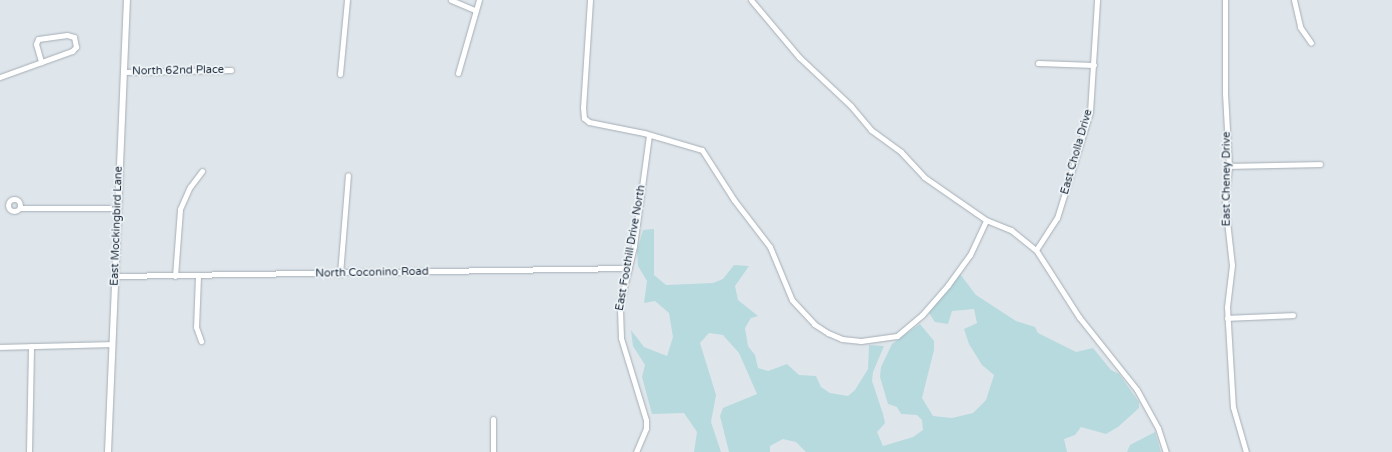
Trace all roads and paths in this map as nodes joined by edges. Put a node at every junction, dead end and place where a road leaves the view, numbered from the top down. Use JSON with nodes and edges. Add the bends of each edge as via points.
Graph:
{"nodes":[{"id":1,"x":128,"y":0,"type":"edge"},
{"id":2,"x":347,"y":0,"type":"edge"},
{"id":3,"x":451,"y":0,"type":"edge"},
{"id":4,"x":478,"y":0,"type":"edge"},
{"id":5,"x":590,"y":0,"type":"edge"},
{"id":6,"x":751,"y":0,"type":"edge"},
{"id":7,"x":1096,"y":0,"type":"edge"},
{"id":8,"x":1225,"y":0,"type":"edge"},
{"id":9,"x":1294,"y":0,"type":"edge"},
{"id":10,"x":474,"y":10,"type":"junction"},
{"id":11,"x":1310,"y":43,"type":"dead end"},
{"id":12,"x":41,"y":62,"type":"junction"},
{"id":13,"x":1038,"y":63,"type":"dead end"},
{"id":14,"x":1094,"y":64,"type":"junction"},
{"id":15,"x":231,"y":70,"type":"dead end"},
{"id":16,"x":124,"y":72,"type":"junction"},
{"id":17,"x":458,"y":73,"type":"dead end"},
{"id":18,"x":340,"y":74,"type":"dead end"},
{"id":19,"x":0,"y":77,"type":"edge"},
{"id":20,"x":649,"y":135,"type":"junction"},
{"id":21,"x":1320,"y":164,"type":"dead end"},
{"id":22,"x":1229,"y":166,"type":"junction"},
{"id":23,"x":202,"y":172,"type":"dead end"},
{"id":24,"x":348,"y":175,"type":"dead end"},
{"id":25,"x":20,"y":208,"type":"dead end"},
{"id":26,"x":118,"y":208,"type":"junction"},
{"id":27,"x":986,"y":220,"type":"junction"},
{"id":28,"x":1036,"y":250,"type":"junction"},
{"id":29,"x":629,"y":268,"type":"junction"},
{"id":30,"x":340,"y":274,"type":"junction"},
{"id":31,"x":115,"y":276,"type":"junction"},
{"id":32,"x":175,"y":276,"type":"junction"},
{"id":33,"x":198,"y":276,"type":"junction"},
{"id":34,"x":1293,"y":315,"type":"dead end"},
{"id":35,"x":1227,"y":318,"type":"junction"},
{"id":36,"x":201,"y":341,"type":"dead end"},
{"id":37,"x":112,"y":344,"type":"junction"},
{"id":38,"x":0,"y":346,"type":"edge"},
{"id":39,"x":31,"y":346,"type":"junction"},
{"id":40,"x":492,"y":418,"type":"dead end"},
{"id":41,"x":29,"y":452,"type":"edge"},
{"id":42,"x":108,"y":452,"type":"edge"},
{"id":43,"x":492,"y":452,"type":"edge"},
{"id":44,"x":636,"y":452,"type":"edge"},
{"id":45,"x":1166,"y":452,"type":"edge"},
{"id":46,"x":1246,"y":452,"type":"edge"}],
"edges":[{"from":1,"to":16,"type":"street","name":"East Mockingbird Lane"},
{"from":2,"to":18,"type":"street"},
{"from":3,"to":10,"type":"street"},
{"from":4,"to":10,"type":"street"},
{"from":5,"to":20,"type":"street","via":[[584,115],[589,122]]},
{"from":6,"to":27,"type":"street","via":[[799,58],[851,106],[875,134],[901,152],[924,177]]},
{"from":7,"to":14,"type":"street","name":"East Cholla Drive"},
{"from":8,"to":22,"type":"street","name":"East Cheney Drive","via":[[1225,93]]},
{"from":9,"to":11,"type":"street","via":[[1300,27]]},
{"from":10,"to":17,"type":"street"},
{"from":12,"to":12,"type":"street","via":[[74,49],[74,37],[67,35],[38,39],[36,44]]},
{"from":12,"to":19,"type":"street"},
{"from":13,"to":14,"type":"street"},
{"from":14,"to":28,"type":"street","name":"East Cholla Drive","via":[[1090,112],[1058,218]]},
{"from":15,"to":16,"type":"street","name":"North 62nd Place"},
{"from":16,"to":26,"type":"street","name":"East Mockingbird Lane"},
{"from":20,"to":27,"type":"street","via":[[702,150],[734,200],[770,247],[792,300],[814,324],[842,339],[878,340],[896,336],[922,315],[970,255]]},
{"from":20,"to":29,"type":"street","name":"East Foothill Drive North"},
{"from":21,"to":22,"type":"street"},
{"from":22,"to":35,"type":"street","name":"East Cheney Drive","via":[[1225,203],[1232,265]]},
{"from":23,"to":32,"type":"street","via":[[190,187],[180,210]]},
{"from":24,"to":30,"type":"street"},
{"from":25,"to":26,"type":"street"},
{"from":26,"to":31,"type":"street","name":"East Mockingbird Lane"},
{"from":27,"to":28,"type":"street","via":[[1011,230]]},
{"from":28,"to":45,"type":"street","via":[[1079,317],[1137,390],[1158,428]]},
{"from":29,"to":30,"type":"street","name":"North Coconino Road"},
{"from":29,"to":44,"type":"street","name":"East Foothill Drive North","via":[[620,304],[621,338],[646,420],[646,428]]},
{"from":30,"to":33,"type":"street","name":"North Coconino Road"},
{"from":31,"to":32,"type":"street","name":"North Coconino Road"},
{"from":31,"to":37,"type":"street","name":"East Mockingbird Lane"},
{"from":32,"to":33,"type":"street","name":"North Coconino Road"},
{"from":33,"to":36,"type":"street","via":[[196,327]]},
{"from":34,"to":35,"type":"street"},
{"from":35,"to":46,"type":"street","name":"East Cheney Drive","via":[[1233,406]]},
{"from":37,"to":39,"type":"street"},
{"from":37,"to":42,"type":"street","name":"East Mockingbird Lane"},
{"from":38,"to":39,"type":"street"},
{"from":39,"to":41,"type":"street"},
{"from":40,"to":43,"type":"street"}]}
